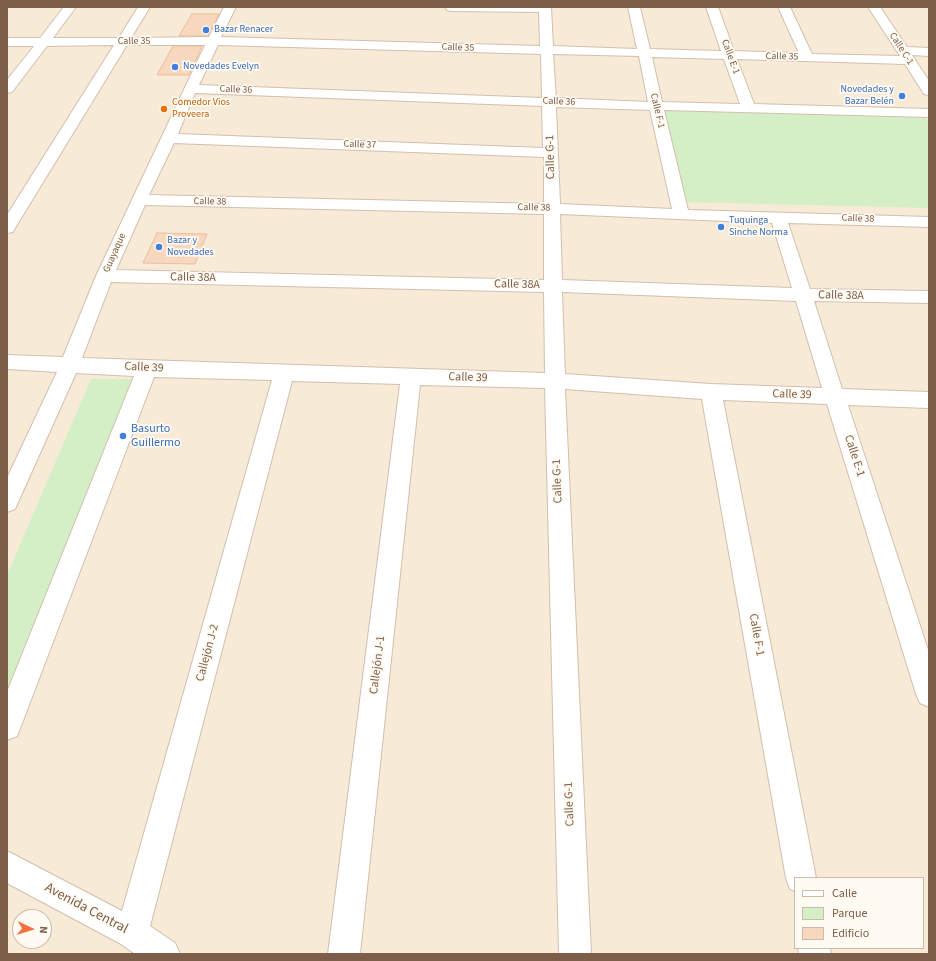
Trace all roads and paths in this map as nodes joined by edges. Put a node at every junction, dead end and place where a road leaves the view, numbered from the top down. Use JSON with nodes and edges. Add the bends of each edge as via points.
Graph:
{"nodes":[{"id":1,"x":70,"y":7,"type":"edge"},
{"id":2,"x":144,"y":7,"type":"edge"},
{"id":3,"x":230,"y":7,"type":"edge"},
{"id":4,"x":450,"y":7,"type":"edge"},
{"id":5,"x":634,"y":7,"type":"edge"},
{"id":6,"x":712,"y":7,"type":"edge"},
{"id":7,"x":784,"y":7,"type":"edge"},
{"id":8,"x":874,"y":7,"type":"edge"},
{"id":9,"x":545,"y":8,"type":"edge"},
{"id":10,"x":213,"y":41,"type":"junction"},
{"id":11,"x":7,"y":42,"type":"edge"},
{"id":12,"x":43,"y":42,"type":"junction"},
{"id":13,"x":122,"y":42,"type":"junction"},
{"id":14,"x":546,"y":50,"type":"junction"},
{"id":15,"x":929,"y":52,"type":"edge"},
{"id":16,"x":643,"y":53,"type":"junction"},
{"id":17,"x":730,"y":56,"type":"junction"},
{"id":18,"x":905,"y":56,"type":"junction"},
{"id":19,"x":807,"y":57,"type":"junction"},
{"id":20,"x":7,"y":89,"type":"edge"},
{"id":21,"x":190,"y":89,"type":"junction"},
{"id":22,"x":929,"y":91,"type":"edge"},
{"id":23,"x":549,"y":102,"type":"junction"},
{"id":24,"x":656,"y":106,"type":"junction"},
{"id":25,"x":748,"y":108,"type":"junction"},
{"id":26,"x":929,"y":114,"type":"edge"},
{"id":27,"x":169,"y":138,"type":"junction"},
{"id":28,"x":551,"y":153,"type":"junction"},
{"id":29,"x":138,"y":200,"type":"junction"},
{"id":30,"x":552,"y":209,"type":"junction"},
{"id":31,"x":681,"y":215,"type":"junction"},
{"id":32,"x":778,"y":217,"type":"junction"},
{"id":33,"x":929,"y":222,"type":"edge"},
{"id":34,"x":7,"y":228,"type":"edge"},
{"id":35,"x":105,"y":276,"type":"junction"},
{"id":36,"x":553,"y":286,"type":"junction"},
{"id":37,"x":804,"y":295,"type":"junction"},
{"id":38,"x":929,"y":297,"type":"edge"},
{"id":39,"x":7,"y":362,"type":"edge"},
{"id":40,"x":70,"y":364,"type":"junction"},
{"id":41,"x":147,"y":369,"type":"junction"},
{"id":42,"x":284,"y":373,"type":"junction"},
{"id":43,"x":411,"y":376,"type":"junction"},
{"id":44,"x":555,"y":381,"type":"junction"},
{"id":45,"x":711,"y":392,"type":"junction"},
{"id":46,"x":835,"y":396,"type":"junction"},
{"id":47,"x":929,"y":400,"type":"edge"},
{"id":48,"x":7,"y":502,"type":"edge"},
{"id":49,"x":929,"y":694,"type":"edge"},
{"id":50,"x":7,"y":726,"type":"edge"},
{"id":51,"x":7,"y":866,"type":"edge"},
{"id":52,"x":801,"y":877,"type":"edge"},
{"id":53,"x":132,"y":933,"type":"junction"},
{"id":54,"x":164,"y":954,"type":"edge"},
{"id":55,"x":344,"y":954,"type":"edge"},
{"id":56,"x":575,"y":954,"type":"edge"}],
"edges":[{"from":1,"to":12,"type":"street"},
{"from":2,"to":13,"type":"street"},
{"from":3,"to":10,"type":"street","name":"Guayaque"},
{"from":4,"to":9,"type":"street"},
{"from":5,"to":16,"type":"street","name":"Calle F-1"},
{"from":6,"to":17,"type":"street","name":"Calle E-1"},
{"from":7,"to":19,"type":"street"},
{"from":8,"to":18,"type":"street","name":"Calle C-1"},
{"from":9,"to":14,"type":"street","name":"Calle G-1"},
{"from":10,"to":13,"type":"street","name":"Calle 35"},
{"from":10,"to":14,"type":"street","name":"Calle 35"},
{"from":10,"to":21,"type":"street","name":"Guayaque"},
{"from":11,"to":12,"type":"street","name":"Calle 35"},
{"from":12,"to":13,"type":"street","name":"Calle 35"},
{"from":12,"to":20,"type":"street"},
{"from":13,"to":34,"type":"street"},
{"from":14,"to":16,"type":"street","name":"Calle 35"},
{"from":14,"to":23,"type":"street","name":"Calle G-1"},
{"from":15,"to":18,"type":"street","name":"Calle 35"},
{"from":16,"to":17,"type":"street","name":"Calle 35"},
{"from":16,"to":24,"type":"street","name":"Calle F-1"},
{"from":17,"to":19,"type":"street","name":"Calle 35"},
{"from":17,"to":25,"type":"street","name":"Calle E-1"},
{"from":18,"to":19,"type":"street","name":"Calle 35"},
{"from":18,"to":22,"type":"street","name":"Calle C-1"},
{"from":21,"to":23,"type":"street","name":"Calle 36"},
{"from":21,"to":27,"type":"street","name":"Guayaque"},
{"from":23,"to":24,"type":"street","name":"Calle 36"},
{"from":23,"to":28,"type":"street","name":"Calle G-1"},
{"from":24,"to":25,"type":"street","name":"Calle 36"},
{"from":24,"to":31,"type":"street","name":"Calle F-1"},
{"from":25,"to":26,"type":"street","name":"Calle 36"},
{"from":27,"to":28,"type":"street","name":"Calle 37"},
{"from":27,"to":29,"type":"street","name":"Guayaque"},
{"from":28,"to":30,"type":"street","name":"Calle G-1"},
{"from":29,"to":30,"type":"street","name":"Calle 38"},
{"from":29,"to":35,"type":"street","name":"Guayaque"},
{"from":30,"to":31,"type":"street","name":"Calle 38"},
{"from":30,"to":36,"type":"street","name":"Calle G-1"},
{"from":31,"to":32,"type":"street","name":"Calle 38"},
{"from":32,"to":33,"type":"street","name":"Calle 38"},
{"from":32,"to":37,"type":"street","name":"Calle E-1"},
{"from":35,"to":36,"type":"street","name":"Calle 38A"},
{"from":35,"to":40,"type":"street","name":"Guayaque"},
{"from":36,"to":37,"type":"street","name":"Calle 38A"},
{"from":36,"to":44,"type":"street","name":"Calle G-1"},
{"from":37,"to":38,"type":"street","name":"Calle 38A"},
{"from":37,"to":46,"type":"street","name":"Calle E-1"},
{"from":39,"to":40,"type":"street","name":"Calle 39"},
{"from":40,"to":41,"type":"street","name":"Calle 39"},
{"from":40,"to":48,"type":"street","name":"Guayaque"},
{"from":41,"to":42,"type":"street","name":"Calle 39"},
{"from":41,"to":50,"type":"street"},
{"from":42,"to":43,"type":"street","name":"Calle 39"},
{"from":42,"to":53,"type":"street","name":"Callejón J-2"},
{"from":43,"to":44,"type":"street","name":"Calle 39"},
{"from":43,"to":55,"type":"street","name":"Callejón J-1"},
{"from":44,"to":45,"type":"street","name":"Calle 39"},
{"from":44,"to":56,"type":"street","name":"Calle G-1"},
{"from":45,"to":46,"type":"street","name":"Calle 39"},
{"from":45,"to":52,"type":"street","name":"Calle F-1"},
{"from":46,"to":47,"type":"street","name":"Calle 39"},
{"from":46,"to":49,"type":"street","name":"Calle E-1"},
{"from":51,"to":53,"type":"street","name":"Avenida Central"},
{"from":53,"to":54,"type":"street","name":"Avenida Central"}]}
